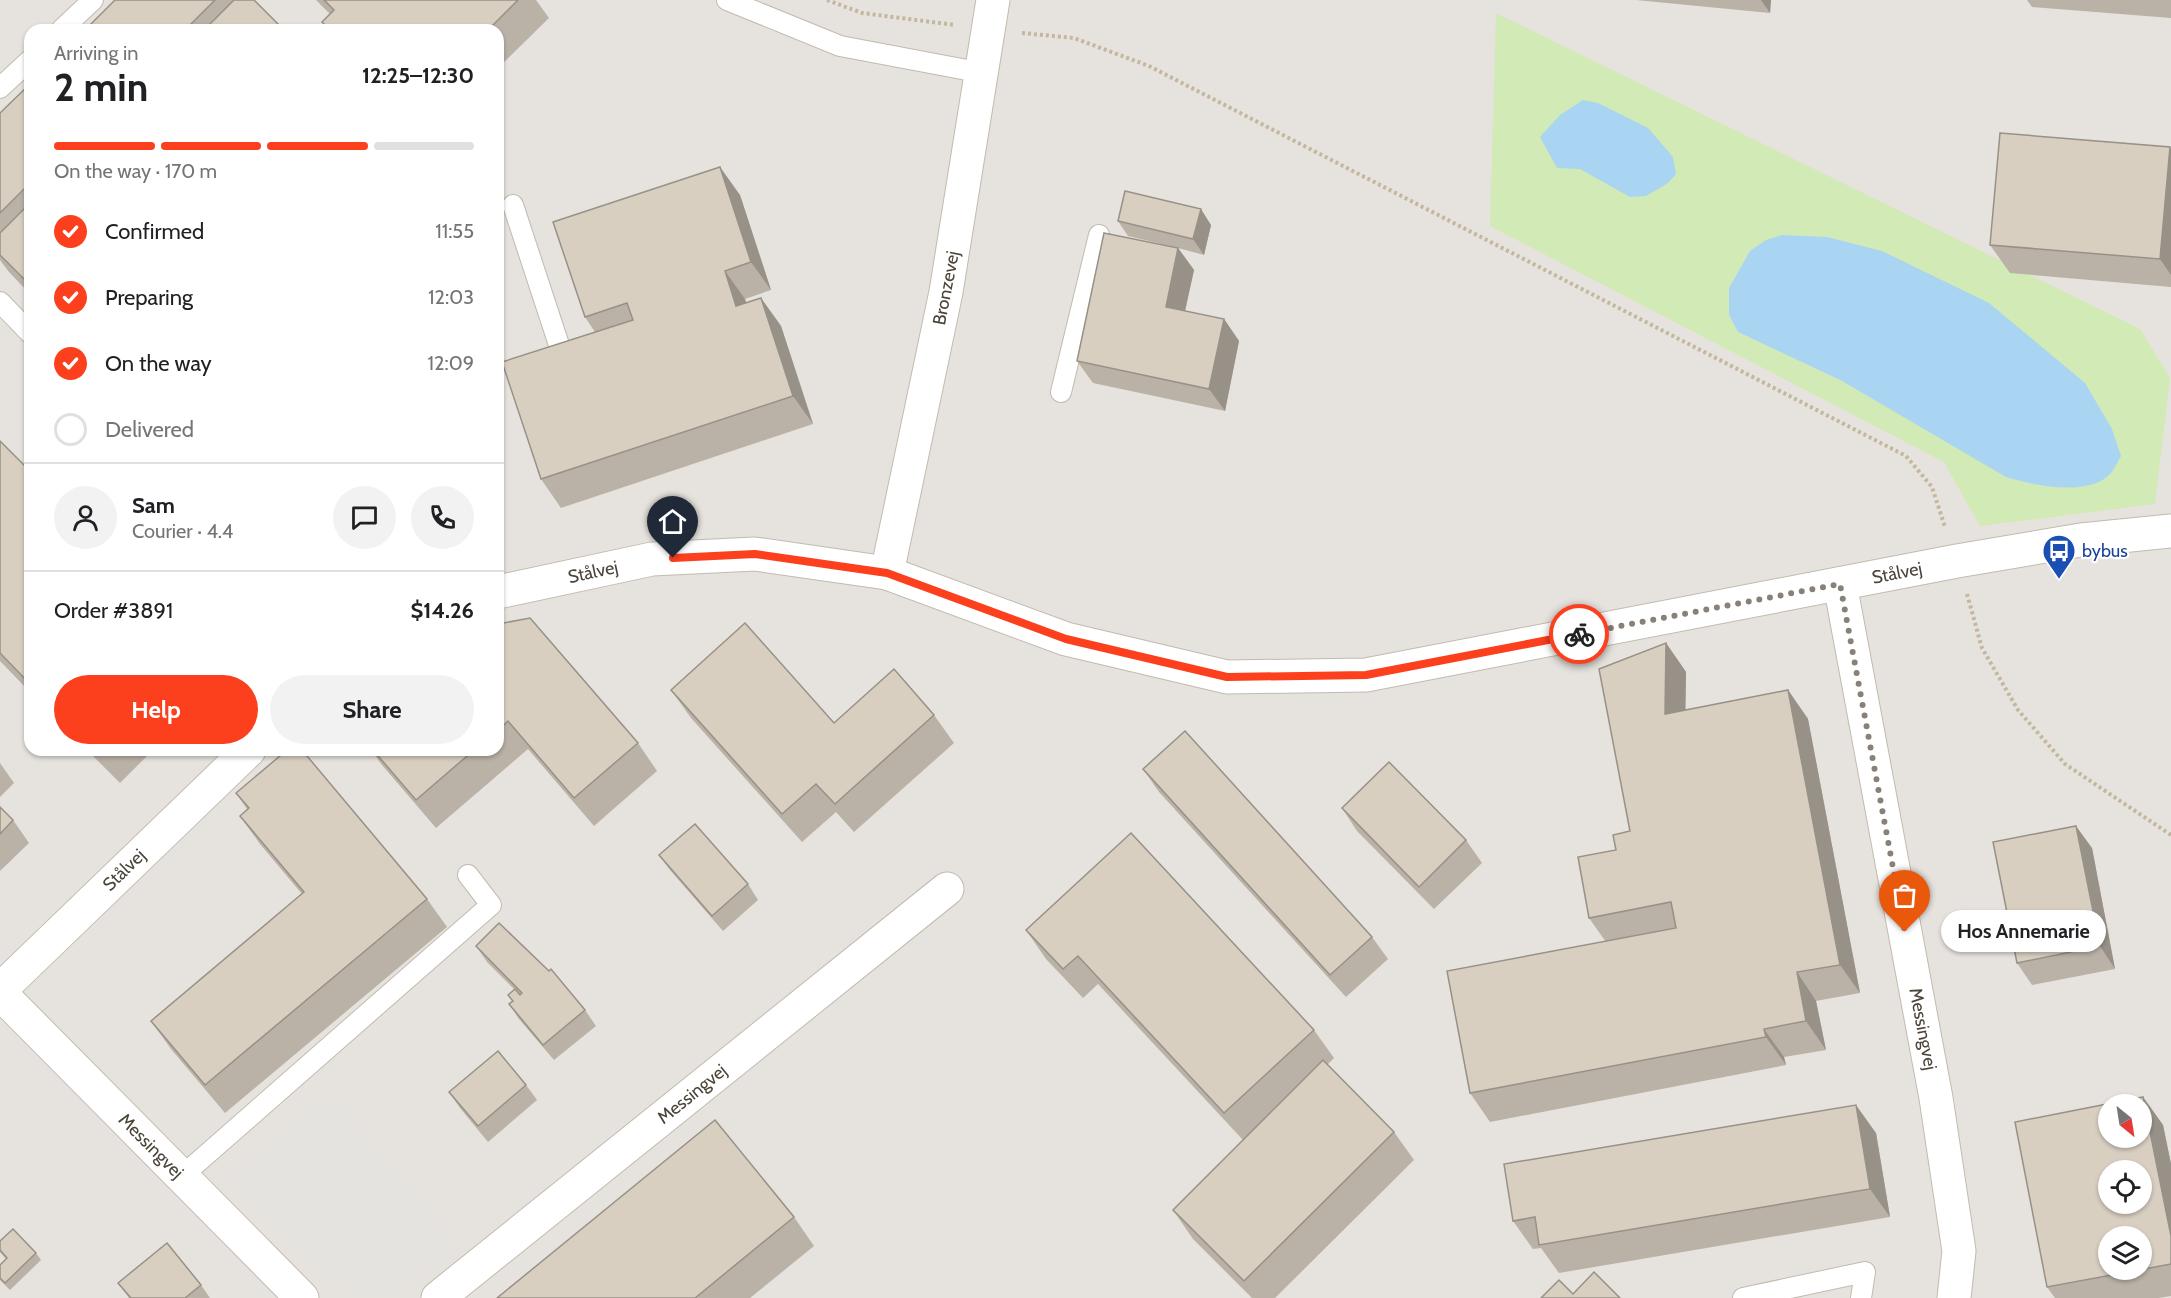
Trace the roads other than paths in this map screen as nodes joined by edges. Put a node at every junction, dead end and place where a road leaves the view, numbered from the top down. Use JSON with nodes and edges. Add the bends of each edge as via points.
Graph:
{"nodes":[{"id":1,"x":93,"y":0,"type":"edge"},
{"id":2,"x":727,"y":0,"type":"edge"},
{"id":3,"x":991,"y":15,"type":"edge"},
{"id":4,"x":67,"y":24,"type":"edge"},
{"id":5,"x":24,"y":66,"type":"edge"},
{"id":6,"x":983,"y":73,"type":"junction"},
{"id":7,"x":0,"y":88,"type":"edge"},
{"id":8,"x":513,"y":205,"type":"dead end"},
{"id":9,"x":1099,"y":235,"type":"dead end"},
{"id":10,"x":0,"y":302,"type":"edge"},
{"id":11,"x":24,"y":327,"type":"edge"},
{"id":12,"x":560,"y":348,"type":"edge"},
{"id":13,"x":1060,"y":392,"type":"dead end"},
{"id":14,"x":2171,"y":531,"type":"edge"},
{"id":15,"x":887,"y":573,"type":"junction"},
{"id":16,"x":1840,"y":584,"type":"junction"},
{"id":17,"x":504,"y":591,"type":"edge"},
{"id":18,"x":243,"y":756,"type":"edge"},
{"id":19,"x":468,"y":875,"type":"dead end"},
{"id":20,"x":946,"y":889,"type":"dead end"},
{"id":21,"x":0,"y":991,"type":"edge"},
{"id":22,"x":182,"y":1176,"type":"junction"},
{"id":23,"x":302,"y":1298,"type":"edge"},
{"id":24,"x":438,"y":1298,"type":"edge"},
{"id":25,"x":1743,"y":1298,"type":"edge"},
{"id":26,"x":1861,"y":1298,"type":"edge"},
{"id":27,"x":1954,"y":1298,"type":"edge"}],
"edges":[{"from":1,"to":4,"type":"lane"},
{"from":2,"to":6,"type":"lane","via":[[840,46]]},
{"from":3,"to":6,"type":"street","name":"Bronzevej"},
{"from":5,"to":7,"type":"lane"},
{"from":6,"to":15,"type":"street","name":"Bronzevej","via":[[946,292]]},
{"from":8,"to":12,"type":"lane"},
{"from":9,"to":13,"type":"lane"},
{"from":10,"to":11,"type":"lane"},
{"from":14,"to":16,"type":"street","name":"Stålvej","via":[[2081,540]]},
{"from":15,"to":16,"type":"street","name":"Stålvej","via":[[1066,639],[1227,677],[1366,675]]},
{"from":15,"to":17,"type":"street","name":"Stålvej","via":[[755,554],[652,559]]},
{"from":16,"to":27,"type":"street","name":"Messingvej","via":[[1936,1098],[1959,1251]]},
{"from":18,"to":21,"type":"street","name":"Stålvej"},
{"from":19,"to":22,"type":"lane","via":[[491,905]]},
{"from":20,"to":24,"type":"street","name":"Messingvej"},
{"from":21,"to":22,"type":"street","name":"Messingvej"},
{"from":22,"to":23,"type":"street","name":"Messingvej"},
{"from":25,"to":26,"type":"lane","via":[[1865,1272]]}]}
